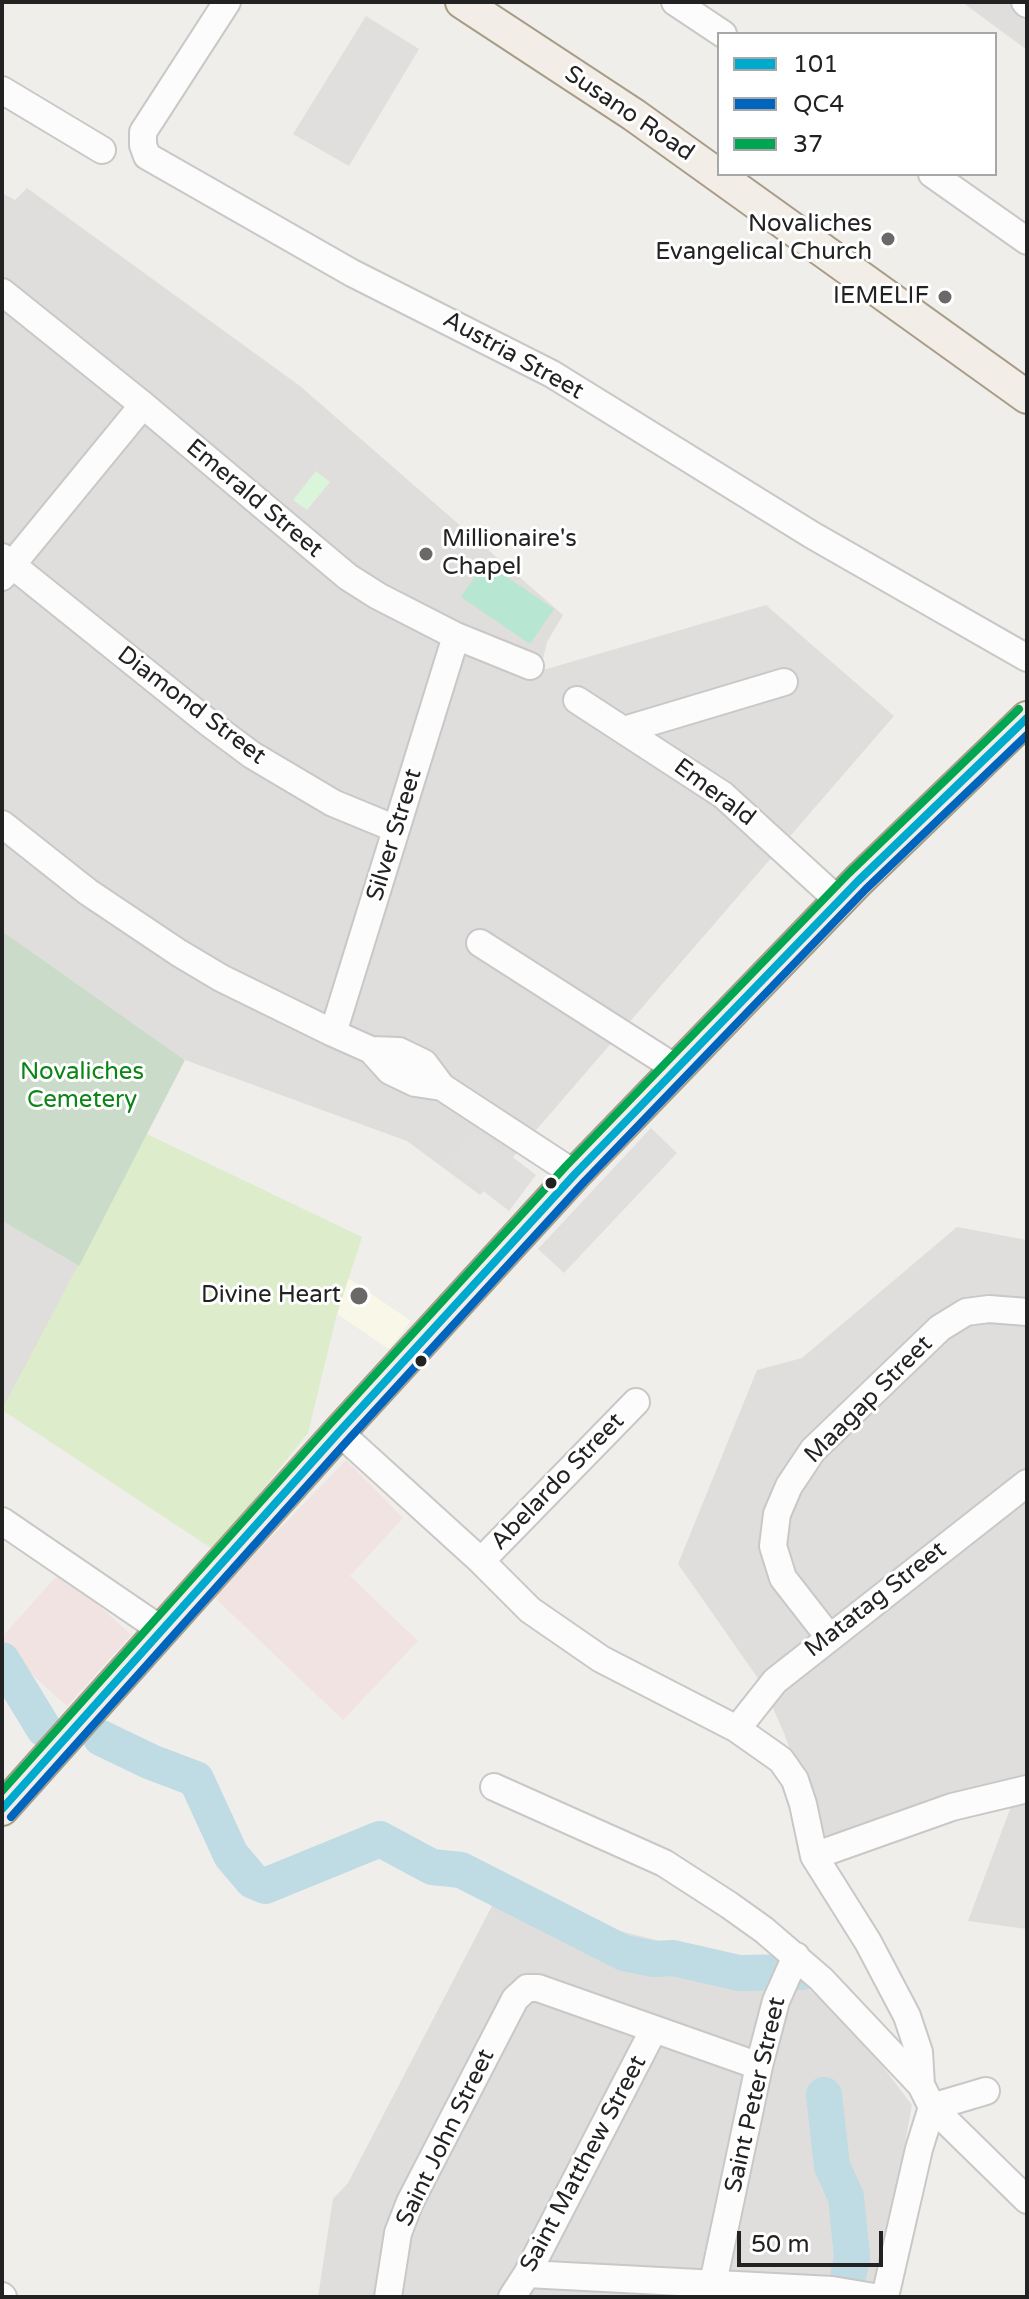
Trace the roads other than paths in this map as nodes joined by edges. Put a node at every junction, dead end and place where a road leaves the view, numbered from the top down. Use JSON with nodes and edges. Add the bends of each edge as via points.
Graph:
{"nodes":[{"id":1,"x":227,"y":2,"type":"edge"},
{"id":2,"x":462,"y":2,"type":"edge"},
{"id":3,"x":675,"y":2,"type":"edge"},
{"id":4,"x":720,"y":32,"type":"edge"},
{"id":5,"x":2,"y":91,"type":"edge"},
{"id":6,"x":102,"y":150,"type":"dead end"},
{"id":7,"x":717,"y":175,"type":"edge"},
{"id":8,"x":719,"y":176,"type":"edge"},
{"id":9,"x":935,"y":176,"type":"edge"},
{"id":10,"x":1027,"y":241,"type":"edge"},
{"id":11,"x":2,"y":292,"type":"edge"},
{"id":12,"x":1027,"y":397,"type":"edge"},
{"id":13,"x":143,"y":405,"type":"junction"},
{"id":14,"x":5,"y":566,"type":"edge"},
{"id":15,"x":456,"y":636,"type":"junction"},
{"id":16,"x":1027,"y":658,"type":"edge"},
{"id":17,"x":530,"y":666,"type":"dead end"},
{"id":18,"x":784,"y":682,"type":"dead end"},
{"id":19,"x":577,"y":700,"type":"dead end"},
{"id":20,"x":1024,"y":726,"type":"edge"},
{"id":21,"x":624,"y":730,"type":"junction"},
{"id":22,"x":2,"y":824,"type":"edge"},
{"id":23,"x":396,"y":829,"type":"junction"},
{"id":24,"x":839,"y":901,"type":"junction"},
{"id":25,"x":480,"y":943,"type":"dead end"},
{"id":26,"x":333,"y":1033,"type":"junction"},
{"id":27,"x":677,"y":1069,"type":"junction"},
{"id":28,"x":575,"y":1174,"type":"junction"},
{"id":29,"x":1027,"y":1312,"type":"edge"},
{"id":30,"x":636,"y":1402,"type":"dead end"},
{"id":31,"x":339,"y":1432,"type":"junction"},
{"id":32,"x":1027,"y":1483,"type":"edge"},
{"id":33,"x":2,"y":1521,"type":"edge"},
{"id":34,"x":481,"y":1561,"type":"junction"},
{"id":35,"x":163,"y":1631,"type":"junction"},
{"id":36,"x":829,"y":1637,"type":"junction"},
{"id":37,"x":737,"y":1729,"type":"junction"},
{"id":38,"x":494,"y":1787,"type":"dead end"},
{"id":39,"x":1027,"y":1789,"type":"edge"},
{"id":40,"x":2,"y":1808,"type":"edge"},
{"id":41,"x":814,"y":1856,"type":"junction"},
{"id":42,"x":796,"y":1956,"type":"junction"},
{"id":43,"x":654,"y":2029,"type":"junction"},
{"id":44,"x":759,"y":2066,"type":"junction"},
{"id":45,"x":986,"y":2091,"type":"dead end"},
{"id":46,"x":926,"y":2096,"type":"junction"},
{"id":47,"x":1027,"y":2200,"type":"edge"},
{"id":48,"x":527,"y":2274,"type":"junction"},
{"id":49,"x":713,"y":2283,"type":"junction"},
{"id":50,"x":852,"y":2293,"type":"edge"},
{"id":51,"x":388,"y":2297,"type":"edge"},
{"id":52,"x":512,"y":2297,"type":"edge"},
{"id":53,"x":885,"y":2297,"type":"edge"}],
"edges":[{"from":1,"to":16,"type":"street","name":"Austria Street","via":[[143,132],[147,156],[352,273],[552,374],[812,535]]},
{"from":2,"to":7,"type":"main road","name":"Susano Road"},
{"from":3,"to":4,"type":"street"},
{"from":5,"to":6,"type":"street"},
{"from":8,"to":12,"type":"main road","name":"Susano Road"},
{"from":9,"to":10,"type":"street"},
{"from":11,"to":13,"type":"street","name":"Emerald Street"},
{"from":13,"to":14,"type":"street"},
{"from":13,"to":15,"type":"street","name":"Emerald Street","via":[[348,577]]},
{"from":14,"to":23,"type":"street","name":"Diamond Street","via":[[252,755],[333,803]]},
{"from":15,"to":17,"type":"street","name":"Emerald Street"},
{"from":15,"to":23,"type":"street","name":"Silver Street"},
{"from":18,"to":21,"type":"street"},
{"from":19,"to":21,"type":"street","name":"Emerald"},
{"from":20,"to":24,"type":"main road"},
{"from":21,"to":24,"type":"street","name":"Emerald","via":[[723,795]]},
{"from":22,"to":26,"type":"street","via":[[88,892],[179,953]]},
{"from":23,"to":26,"type":"street","name":"Silver Street"},
{"from":24,"to":27,"type":"main road"},
{"from":25,"to":27,"type":"street"},
{"from":26,"to":28,"type":"street","via":[[371,1050],[399,1051],[424,1063],[442,1087]]},
{"from":27,"to":28,"type":"main road"},
{"from":28,"to":31,"type":"main road"},
{"from":29,"to":36,"type":"street","name":"Maagap Street","via":[[966,1312],[940,1328],[813,1450],[789,1486],[777,1514],[773,1546],[783,1578]]},
{"from":30,"to":34,"type":"street","name":"Abelardo Street"},
{"from":31,"to":34,"type":"street"},
{"from":31,"to":35,"type":"main road"},
{"from":32,"to":36,"type":"street","name":"Matatag Street"},
{"from":33,"to":35,"type":"street"},
{"from":34,"to":37,"type":"street","via":[[530,1610],[568,1638]]},
{"from":35,"to":40,"type":"main road"},
{"from":36,"to":37,"type":"street","name":"Matatag Street","via":[[775,1681]]},
{"from":37,"to":41,"type":"street","via":[[781,1760],[795,1780]]},
{"from":38,"to":42,"type":"street","via":[[664,1863]]},
{"from":39,"to":41,"type":"street","via":[[952,1807]]},
{"from":41,"to":46,"type":"street","via":[[907,2016]]},
{"from":42,"to":44,"type":"street","name":"Saint Peter Street","via":[[778,1994]]},
{"from":42,"to":46,"type":"street","via":[[844,2001]]},
{"from":43,"to":44,"type":"street"},
{"from":43,"to":48,"type":"street","name":"Saint Matthew Street"},
{"from":43,"to":51,"type":"street","name":"Saint John Street","via":[[538,1988],[527,1988],[515,1999],[410,2202],[398,2233]]},
{"from":44,"to":49,"type":"street","name":"Saint Peter Street"},
{"from":45,"to":46,"type":"street"},
{"from":46,"to":47,"type":"street"},
{"from":46,"to":53,"type":"street"},
{"from":48,"to":49,"type":"street"},
{"from":48,"to":52,"type":"street","name":"Saint Matthew Street"},
{"from":49,"to":50,"type":"street"}]}
